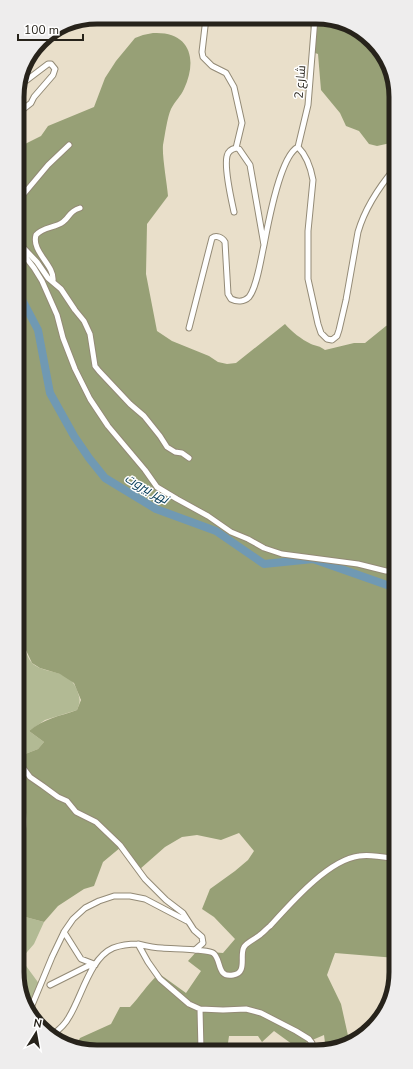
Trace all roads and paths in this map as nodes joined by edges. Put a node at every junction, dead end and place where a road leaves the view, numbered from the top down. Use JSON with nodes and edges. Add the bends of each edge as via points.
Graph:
{"nodes":[{"id":1,"x":205,"y":24,"type":"edge"},
{"id":2,"x":315,"y":24,"type":"edge"},
{"id":3,"x":26,"y":81,"type":"edge"},
{"id":4,"x":24,"y":109,"type":"edge"},
{"id":5,"x":69,"y":145,"type":"dead end"},
{"id":6,"x":298,"y":147,"type":"junction"},
{"id":7,"x":236,"y":148,"type":"junction"},
{"id":8,"x":389,"y":175,"type":"edge"},
{"id":9,"x":24,"y":194,"type":"edge"},
{"id":10,"x":80,"y":208,"type":"dead end"},
{"id":11,"x":234,"y":212,"type":"dead end"},
{"id":12,"x":264,"y":245,"type":"junction"},
{"id":13,"x":24,"y":247,"type":"edge"},
{"id":14,"x":24,"y":255,"type":"edge"},
{"id":15,"x":53,"y":281,"type":"junction"},
{"id":16,"x":189,"y":328,"type":"dead end"},
{"id":17,"x":189,"y":458,"type":"dead end"},
{"id":18,"x":389,"y":571,"type":"edge"},
{"id":19,"x":24,"y":768,"type":"edge"},
{"id":20,"x":389,"y":858,"type":"edge"},
{"id":21,"x":188,"y":921,"type":"junction"},
{"id":22,"x":64,"y":932,"type":"junction"},
{"id":23,"x":138,"y":944,"type":"junction"},
{"id":24,"x":195,"y":950,"type":"junction"},
{"id":25,"x":95,"y":964,"type":"junction"},
{"id":26,"x":50,"y":985,"type":"dead end"},
{"id":27,"x":32,"y":1005,"type":"edge"},
{"id":28,"x":200,"y":1009,"type":"junction"},
{"id":29,"x":56,"y":1032,"type":"edge"},
{"id":30,"x":201,"y":1045,"type":"edge"},
{"id":31,"x":312,"y":1045,"type":"edge"}],
"edges":[{"from":1,"to":7,"type":"street","via":[[203,58],[212,66],[226,72],[234,87],[242,123]]},
{"from":2,"to":6,"type":"street","name":"شارع 2","via":[[308,105]]},
{"from":3,"to":4,"type":"street","via":[[48,64],[55,69]]},
{"from":5,"to":9,"type":"street"},
{"from":6,"to":8,"type":"street","via":[[312,173],[308,279],[320,333],[327,339],[332,340],[339,330],[360,223]]},
{"from":6,"to":12,"type":"street","via":[[286,160]]},
{"from":7,"to":11,"type":"street","via":[[230,150],[227,155],[227,176]]},
{"from":7,"to":12,"type":"street","via":[[250,165]]},
{"from":10,"to":15,"type":"street","via":[[73,210],[62,222],[36,235],[35,242],[52,273]]},
{"from":12,"to":16,"type":"street","via":[[250,293],[246,299],[237,301],[231,300],[228,294],[225,242],[216,236],[212,238]]},
{"from":13,"to":15,"type":"street"},
{"from":14,"to":18,"type":"street","via":[[42,281],[90,400],[158,487],[231,532],[264,548],[282,554],[358,564]]},
{"from":15,"to":17,"type":"street","via":[[87,326],[95,366],[144,416],[170,450]]},
{"from":19,"to":21,"type":"street","via":[[30,777],[67,801],[76,812],[96,822],[120,845],[144,879],[183,913]]},
{"from":20,"to":24,"type":"street","via":[[359,856],[340,862],[302,892],[261,935],[245,946],[243,962],[236,974],[227,975],[220,970],[212,952]]},
{"from":21,"to":22,"type":"street","via":[[146,899],[114,896],[85,908]]},
{"from":21,"to":24,"type":"street","via":[[203,939],[202,944]]},
{"from":22,"to":25,"type":"street","via":[[81,959]]},
{"from":22,"to":27,"type":"street"},
{"from":23,"to":24,"type":"street"},
{"from":23,"to":25,"type":"street","via":[[114,948],[103,954]]},
{"from":23,"to":28,"type":"street","via":[[160,979],[189,1004]]},
{"from":25,"to":26,"type":"street"},
{"from":25,"to":29,"type":"street","via":[[69,1018]]},
{"from":28,"to":30,"type":"street"},
{"from":28,"to":31,"type":"street","via":[[246,1008],[296,1031],[309,1039]]}]}
